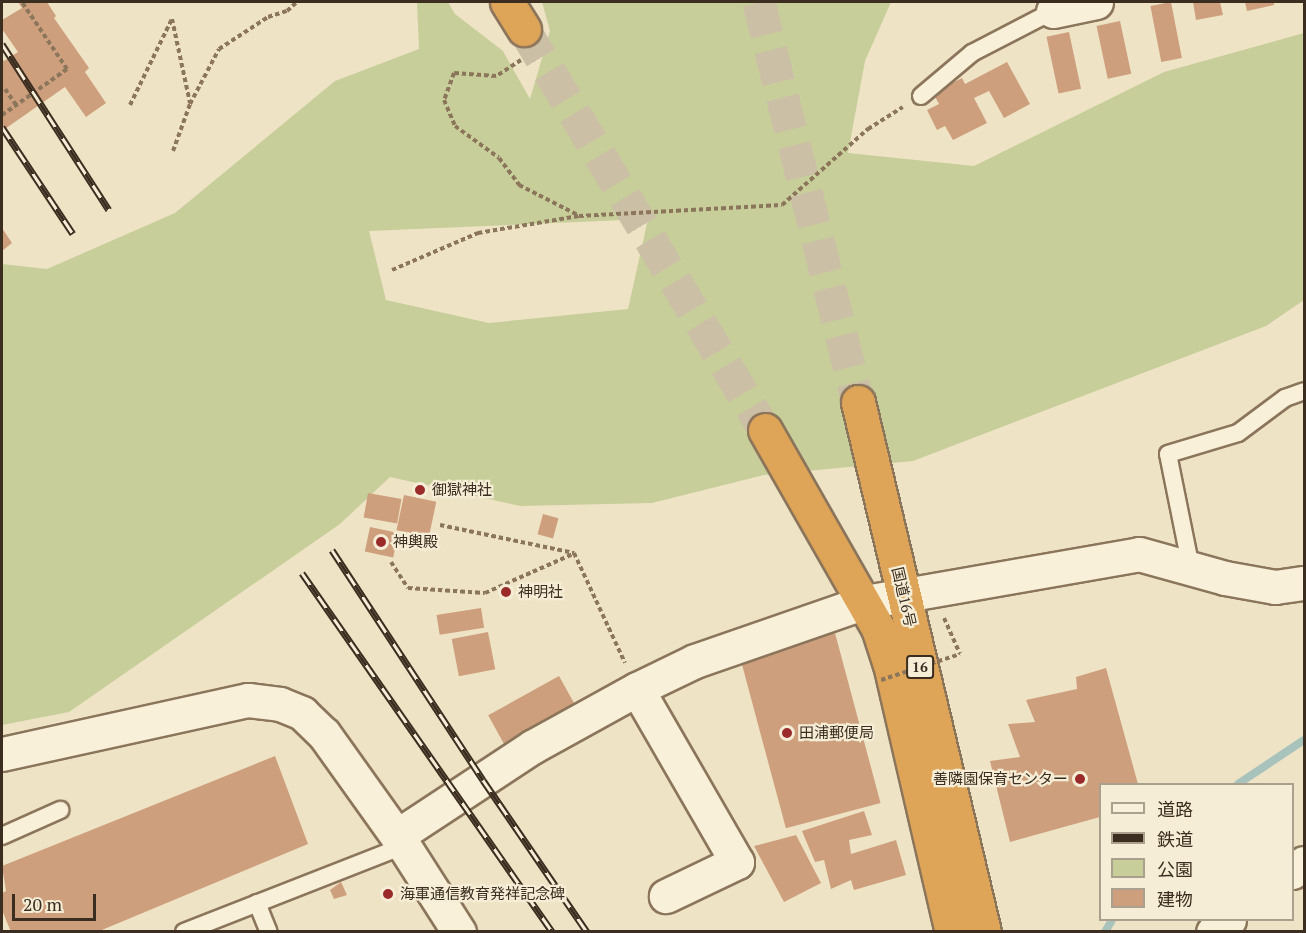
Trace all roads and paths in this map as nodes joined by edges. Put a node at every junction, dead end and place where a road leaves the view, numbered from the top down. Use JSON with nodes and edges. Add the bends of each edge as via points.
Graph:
{"nodes":[{"id":1,"x":22,"y":2,"type":"edge"},
{"id":2,"x":297,"y":2,"type":"edge"},
{"id":3,"x":507,"y":2,"type":"edge"},
{"id":4,"x":1096,"y":2,"type":"edge"},
{"id":5,"x":1053,"y":11,"type":"joint"},
{"id":6,"x":524,"y":43,"type":"joint"},
{"id":7,"x":5,"y":89,"type":"dead end"},
{"id":8,"x":921,"y":96,"type":"joint"},
{"id":9,"x":190,"y":104,"type":"junction"},
{"id":10,"x":16,"y":105,"type":"junction"},
{"id":11,"x":130,"y":105,"type":"dead end"},
{"id":12,"x":2,"y":115,"type":"edge"},
{"id":13,"x":173,"y":151,"type":"dead end"},
{"id":14,"x":579,"y":216,"type":"junction"},
{"id":15,"x":392,"y":270,"type":"dead end"},
{"id":16,"x":1305,"y":391,"type":"edge"},
{"id":17,"x":858,"y":402,"type":"tunnel mouth"},
{"id":18,"x":765,"y":430,"type":"tunnel mouth"},
{"id":19,"x":440,"y":525,"type":"dead end"},
{"id":20,"x":574,"y":554,"type":"junction"},
{"id":21,"x":391,"y":562,"type":"dead end"},
{"id":22,"x":1191,"y":568,"type":"junction"},
{"id":23,"x":1305,"y":583,"type":"edge"},
{"id":24,"x":903,"y":596,"type":"junction"},
{"id":25,"x":865,"y":602,"type":"junction"},
{"id":26,"x":943,"y":615,"type":"dead end"},
{"id":27,"x":881,"y":680,"type":"dead end"},
{"id":28,"x":637,"y":688,"type":"junction"},
{"id":29,"x":2,"y":754,"type":"edge"},
{"id":30,"x":60,"y":810,"type":"dead end"},
{"id":31,"x":2,"y":836,"type":"edge"},
{"id":32,"x":400,"y":841,"type":"junction"},
{"id":33,"x":666,"y":896,"type":"dead end"},
{"id":34,"x":257,"y":903,"type":"junction"},
{"id":35,"x":1228,"y":921,"type":"edge"},
{"id":36,"x":184,"y":932,"type":"edge"},
{"id":37,"x":270,"y":932,"type":"edge"},
{"id":38,"x":459,"y":932,"type":"edge"},
{"id":39,"x":952,"y":932,"type":"edge"},
{"id":40,"x":984,"y":932,"type":"edge"},
{"id":41,"x":1213,"y":932,"type":"edge"}],
"edges":[{"from":1,"to":10,"type":"path","via":[[67,69]]},
{"from":2,"to":9,"type":"path","via":[[219,49]]},
{"from":3,"to":6,"type":"highway"},
{"from":4,"to":5,"type":"street"},
{"from":5,"to":8,"type":"lane","via":[[972,54]]},
{"from":6,"to":14,"type":"path","via":[[496,76],[454,73],[444,100],[455,126],[499,158],[519,185]]},
{"from":7,"to":10,"type":"path"},
{"from":8,"to":14,"type":"path","via":[[868,129],[782,205]]},
{"from":9,"to":11,"type":"path","via":[[172,19]]},
{"from":9,"to":13,"type":"path"},
{"from":10,"to":12,"type":"path"},
{"from":14,"to":15,"type":"path","via":[[478,233]]},
{"from":16,"to":22,"type":"lane","via":[[1286,398],[1238,433],[1168,454]]},
{"from":17,"to":24,"type":"highway","name":"国道16号","number":"16"},
{"from":18,"to":25,"type":"highway","number":"16"},
{"from":19,"to":20,"type":"path"},
{"from":20,"to":21,"type":"path","via":[[485,593],[408,588]]},
{"from":20,"to":28,"type":"path"},
{"from":22,"to":23,"type":"street","via":[[1275,587]]},
{"from":22,"to":24,"type":"street","via":[[1139,554]]},
{"from":24,"to":25,"type":"street"},
{"from":24,"to":40,"type":"highway","name":"国道16号","number":"16"},
{"from":25,"to":28,"type":"street","via":[[695,661]]},
{"from":25,"to":39,"type":"highway","number":"16","via":[[890,664]]},
{"from":26,"to":27,"type":"path","bridge":true,"via":[[960,654]]},
{"from":28,"to":32,"type":"street","via":[[532,747]]},
{"from":28,"to":33,"type":"street","via":[[737,862]]},
{"from":29,"to":32,"type":"street","via":[[248,700],[280,704],[302,713],[324,734]]},
{"from":30,"to":31,"type":"lane"},
{"from":32,"to":34,"type":"lane"},
{"from":32,"to":38,"type":"street"},
{"from":34,"to":36,"type":"lane"},
{"from":34,"to":37,"type":"lane"},
{"from":35,"to":41,"type":"street"}]}
